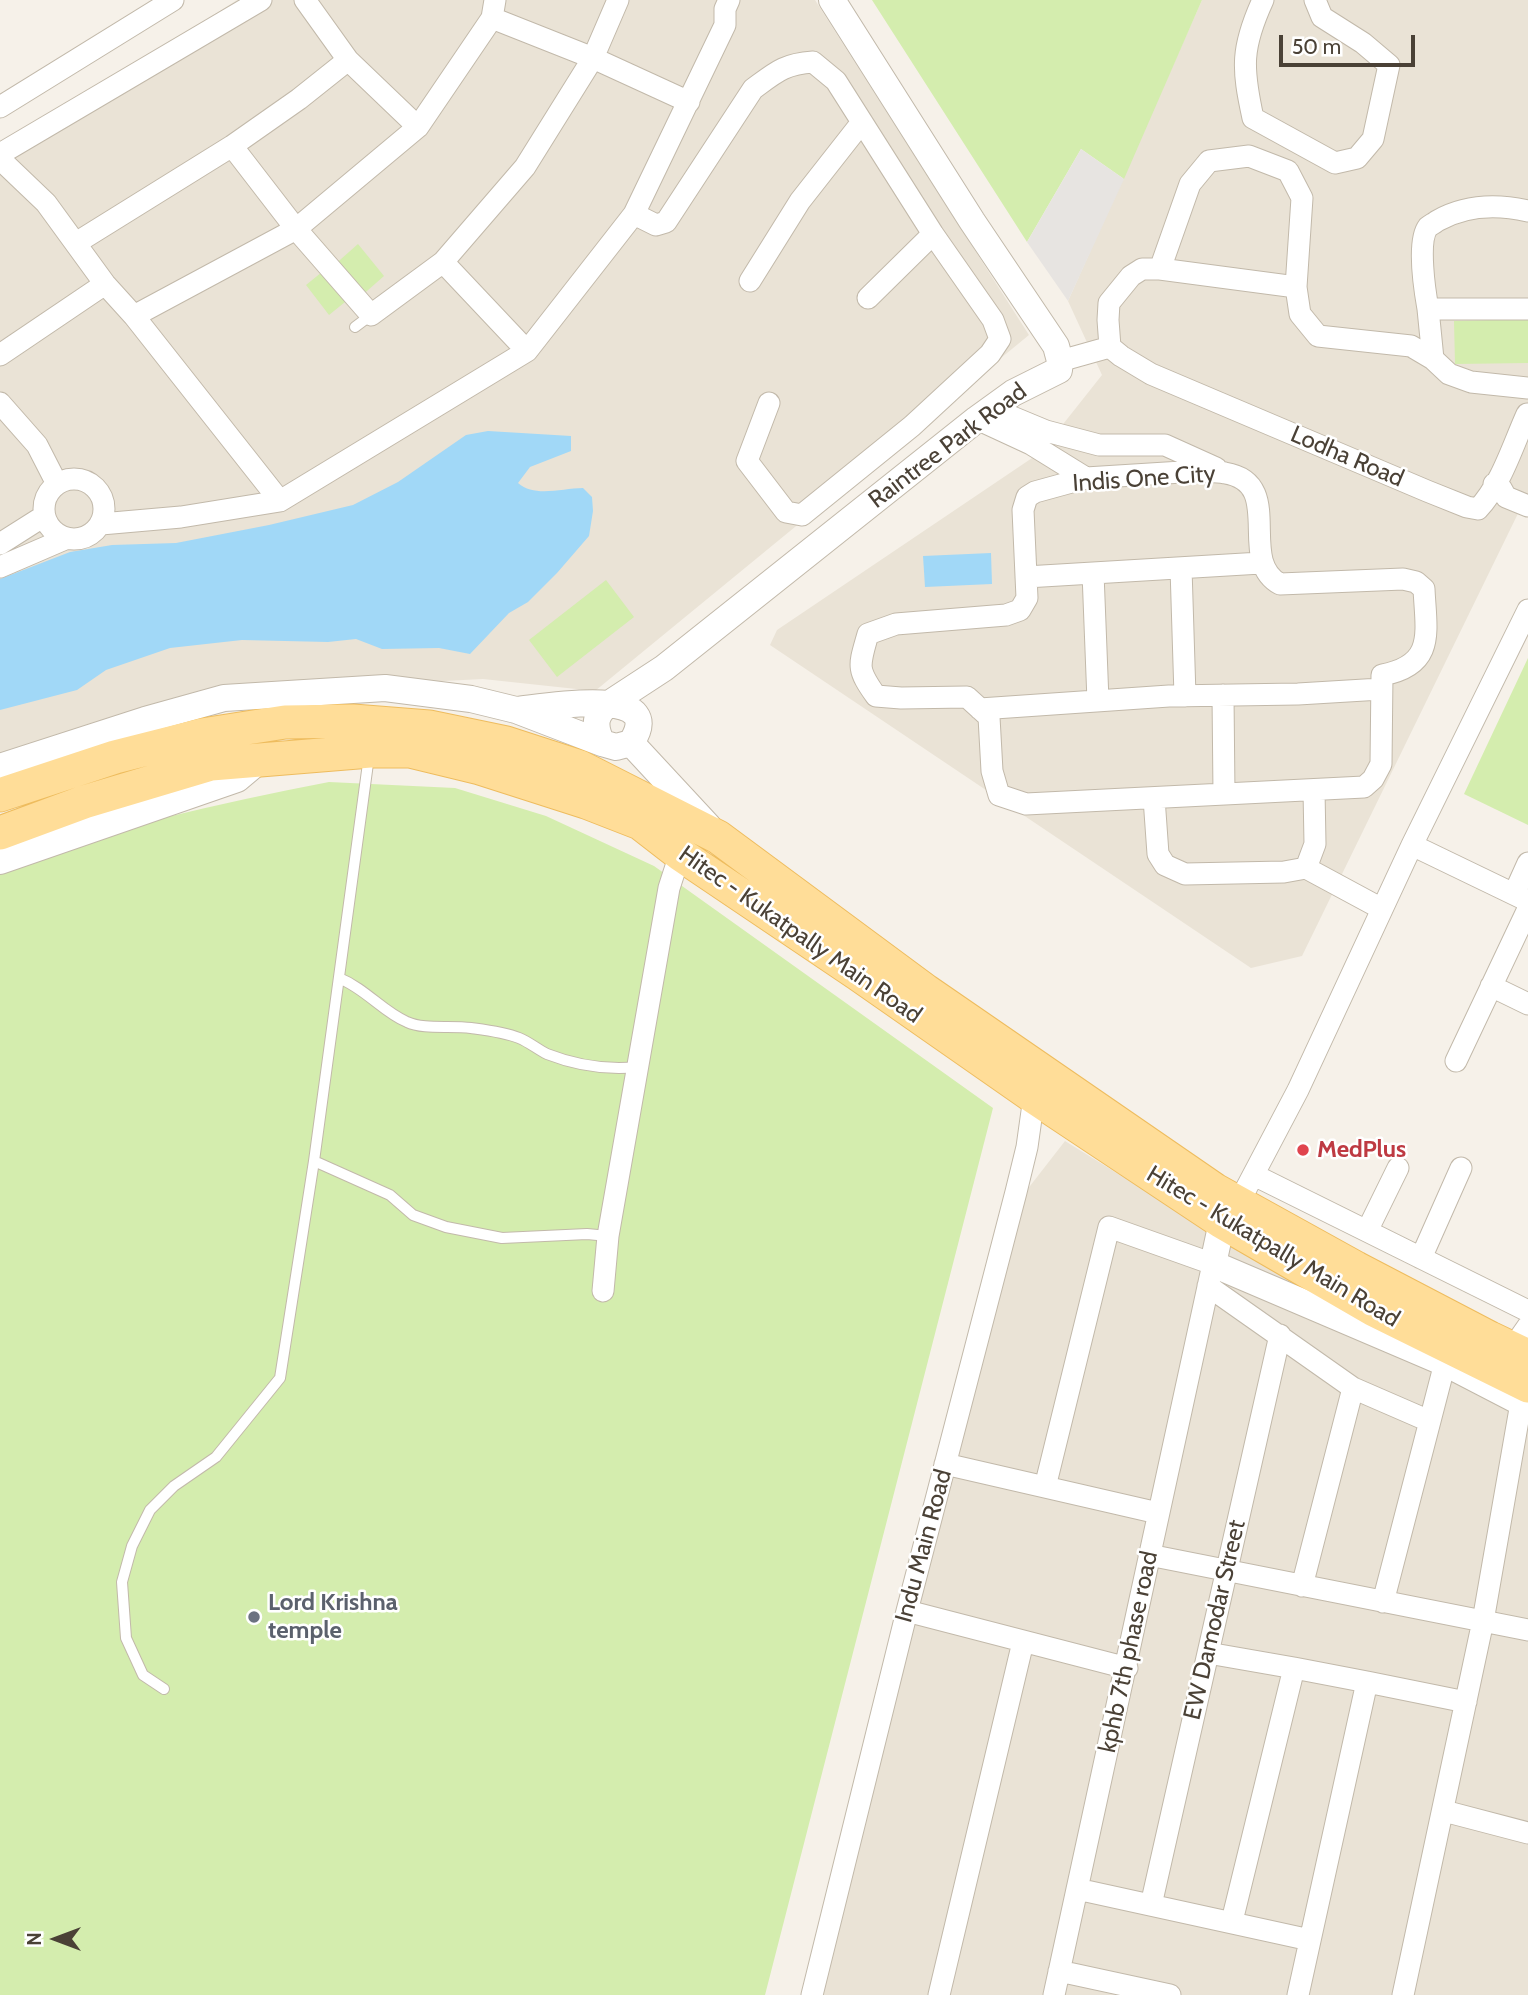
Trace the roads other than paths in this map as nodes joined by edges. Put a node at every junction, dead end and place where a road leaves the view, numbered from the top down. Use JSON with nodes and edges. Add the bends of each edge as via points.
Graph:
{"nodes":[{"id":1,"x":173,"y":0,"type":"edge"},
{"id":2,"x":261,"y":0,"type":"edge"},
{"id":3,"x":305,"y":0,"type":"edge"},
{"id":4,"x":618,"y":0,"type":"edge"},
{"id":5,"x":729,"y":0,"type":"edge"},
{"id":6,"x":744,"y":0,"type":"edge"},
{"id":7,"x":832,"y":0,"type":"edge"},
{"id":8,"x":1263,"y":0,"type":"edge"},
{"id":9,"x":1315,"y":0,"type":"edge"},
{"id":10,"x":494,"y":9,"type":"edge"},
{"id":11,"x":725,"y":25,"type":"junction"},
{"id":12,"x":593,"y":58,"type":"junction"},
{"id":13,"x":348,"y":60,"type":"junction"},
{"id":14,"x":689,"y":102,"type":"junction"},
{"id":15,"x":0,"y":107,"type":"edge"},
{"id":16,"x":862,"y":122,"type":"junction"},
{"id":17,"x":418,"y":127,"type":"junction"},
{"id":18,"x":232,"y":146,"type":"junction"},
{"id":19,"x":0,"y":153,"type":"edge"},
{"id":20,"x":0,"y":159,"type":"edge"},
{"id":21,"x":1528,"y":211,"type":"edge"},
{"id":22,"x":634,"y":214,"type":"junction"},
{"id":23,"x":296,"y":229,"type":"junction"},
{"id":24,"x":933,"y":234,"type":"junction"},
{"id":25,"x":75,"y":243,"type":"junction"},
{"id":26,"x":443,"y":262,"type":"junction"},
{"id":27,"x":1160,"y":269,"type":"junction"},
{"id":28,"x":750,"y":281,"type":"dead end"},
{"id":29,"x":105,"y":284,"type":"junction"},
{"id":30,"x":1296,"y":287,"type":"junction"},
{"id":31,"x":868,"y":298,"type":"dead end"},
{"id":32,"x":1099,"y":302,"type":"dead end"},
{"id":33,"x":1428,"y":309,"type":"junction"},
{"id":34,"x":1528,"y":309,"type":"edge"},
{"id":35,"x":134,"y":316,"type":"junction"},
{"id":36,"x":527,"y":351,"type":"junction"},
{"id":37,"x":1104,"y":351,"type":"junction"},
{"id":38,"x":0,"y":355,"type":"edge"},
{"id":39,"x":1433,"y":359,"type":"junction"},
{"id":40,"x":1059,"y":361,"type":"junction"},
{"id":41,"x":1528,"y":388,"type":"edge"},
{"id":42,"x":0,"y":403,"type":"edge"},
{"id":43,"x":769,"y":403,"type":"dead end"},
{"id":44,"x":985,"y":414,"type":"junction"},
{"id":45,"x":1527,"y":414,"type":"edge"},
{"id":46,"x":1099,"y":445,"type":"junction"},
{"id":47,"x":1056,"y":458,"type":"junction"},
{"id":48,"x":1227,"y":473,"type":"junction"},
{"id":49,"x":1086,"y":478,"type":"junction"},
{"id":50,"x":57,"y":484,"type":"junction"},
{"id":51,"x":1498,"y":486,"type":"junction"},
{"id":52,"x":1528,"y":492,"type":"edge"},
{"id":53,"x":280,"y":501,"type":"junction"},
{"id":54,"x":1528,"y":506,"type":"edge"},
{"id":55,"x":44,"y":516,"type":"junction"},
{"id":56,"x":101,"y":524,"type":"junction"},
{"id":57,"x":65,"y":539,"type":"junction"},
{"id":58,"x":0,"y":544,"type":"edge"},
{"id":59,"x":1261,"y":563,"type":"junction"},
{"id":60,"x":0,"y":567,"type":"edge"},
{"id":61,"x":1181,"y":568,"type":"junction"},
{"id":62,"x":1093,"y":573,"type":"junction"},
{"id":63,"x":1026,"y":577,"type":"junction"},
{"id":64,"x":1528,"y":610,"type":"edge"},
{"id":65,"x":664,"y":668,"type":"junction"},
{"id":66,"x":1381,"y":690,"type":"junction"},
{"id":67,"x":1185,"y":695,"type":"junction"},
{"id":68,"x":1223,"y":695,"type":"junction"},
{"id":69,"x":1098,"y":701,"type":"junction"},
{"id":70,"x":612,"y":702,"type":"junction"},
{"id":71,"x":980,"y":709,"type":"junction"},
{"id":72,"x":516,"y":710,"type":"junction"},
{"id":73,"x":634,"y":733,"type":"junction"},
{"id":74,"x":602,"y":743,"type":"junction"},
{"id":75,"x":370,"y":751,"type":"junction"},
{"id":76,"x":262,"y":758,"type":"junction"},
{"id":77,"x":0,"y":767,"type":"edge"},
{"id":78,"x":1314,"y":789,"type":"junction"},
{"id":79,"x":1224,"y":794,"type":"junction"},
{"id":80,"x":0,"y":795,"type":"edge"},
{"id":81,"x":1154,"y":798,"type":"junction"},
{"id":82,"x":0,"y":833,"type":"edge"},
{"id":83,"x":718,"y":837,"type":"junction"},
{"id":84,"x":1412,"y":845,"type":"junction"},
{"id":85,"x":680,"y":854,"type":"junction"},
{"id":86,"x":0,"y":860,"type":"edge"},
{"id":87,"x":1528,"y":863,"type":"edge"},
{"id":88,"x":1306,"y":868,"type":"junction"},
{"id":89,"x":1523,"y":901,"type":"edge"},
{"id":90,"x":1382,"y":909,"type":"junction"},
{"id":91,"x":339,"y":978,"type":"junction"},
{"id":92,"x":1490,"y":986,"type":"junction"},
{"id":93,"x":1528,"y":1004,"type":"edge"},
{"id":94,"x":1456,"y":1061,"type":"dead end"},
{"id":95,"x":638,"y":1067,"type":"junction"},
{"id":96,"x":1034,"y":1097,"type":"junction"},
{"id":97,"x":314,"y":1161,"type":"junction"},
{"id":98,"x":1398,"y":1168,"type":"dead end"},
{"id":99,"x":1461,"y":1168,"type":"dead end"},
{"id":100,"x":1238,"y":1200,"type":"junction"},
{"id":101,"x":1367,"y":1231,"type":"junction"},
{"id":102,"x":608,"y":1236,"type":"junction"},
{"id":103,"x":1421,"y":1258,"type":"junction"},
{"id":104,"x":1210,"y":1275,"type":"junction"},
{"id":105,"x":603,"y":1291,"type":"dead end"},
{"id":106,"x":1528,"y":1311,"type":"edge"},
{"id":107,"x":1280,"y":1335,"type":"junction"},
{"id":108,"x":1523,"y":1344,"type":"edge"},
{"id":109,"x":1445,"y":1363,"type":"junction"},
{"id":110,"x":1353,"y":1388,"type":"junction"},
{"id":111,"x":1526,"y":1396,"type":"edge"},
{"id":112,"x":1429,"y":1420,"type":"junction"},
{"id":113,"x":945,"y":1464,"type":"junction"},
{"id":114,"x":1045,"y":1487,"type":"junction"},
{"id":115,"x":1158,"y":1513,"type":"junction"},
{"id":116,"x":1149,"y":1555,"type":"junction"},
{"id":117,"x":1227,"y":1570,"type":"junction"},
{"id":118,"x":1302,"y":1586,"type":"junction"},
{"id":119,"x":1383,"y":1602,"type":"junction"},
{"id":120,"x":907,"y":1611,"type":"junction"},
{"id":121,"x":1483,"y":1621,"type":"junction"},
{"id":122,"x":1528,"y":1630,"type":"edge"},
{"id":123,"x":1023,"y":1642,"type":"junction"},
{"id":124,"x":1208,"y":1653,"type":"junction"},
{"id":125,"x":1126,"y":1668,"type":"junction"},
{"id":126,"x":1294,"y":1668,"type":"junction"},
{"id":127,"x":1367,"y":1682,"type":"junction"},
{"id":128,"x":164,"y":1689,"type":"dead end"},
{"id":129,"x":1466,"y":1702,"type":"junction"},
{"id":130,"x":1444,"y":1811,"type":"junction"},
{"id":131,"x":1527,"y":1827,"type":"edge"},
{"id":132,"x":1077,"y":1889,"type":"junction"},
{"id":133,"x":1151,"y":1905,"type":"junction"},
{"id":134,"x":1232,"y":1921,"type":"junction"},
{"id":135,"x":1310,"y":1940,"type":"junction"},
{"id":136,"x":1059,"y":1971,"type":"junction"},
{"id":137,"x":812,"y":1995,"type":"edge"},
{"id":138,"x":939,"y":1995,"type":"edge"},
{"id":139,"x":1054,"y":1995,"type":"edge"},
{"id":140,"x":1170,"y":1995,"type":"edge"},
{"id":141,"x":1298,"y":1995,"type":"edge"},
{"id":142,"x":1403,"y":1995,"type":"edge"}],
"edges":[{"from":1,"to":15,"type":"street"},
{"from":2,"to":19,"type":"street"},
{"from":3,"to":13,"type":"street"},
{"from":4,"to":12,"type":"street"},
{"from":5,"to":11,"type":"street"},
{"from":6,"to":11,"type":"street","via":[[738,15]]},
{"from":7,"to":40,"type":"street","via":[[1056,346]]},
{"from":8,"to":9,"type":"street","via":[[1246,41],[1244,79],[1253,118],[1335,163],[1357,158],[1373,139],[1389,65],[1322,17]]},
{"from":10,"to":12,"type":"street"},
{"from":10,"to":17,"type":"street"},
{"from":11,"to":14,"type":"street"},
{"from":12,"to":14,"type":"street"},
{"from":12,"to":26,"type":"street","via":[[525,167]]},
{"from":13,"to":17,"type":"street"},
{"from":13,"to":18,"type":"street"},
{"from":14,"to":22,"type":"street"},
{"from":16,"to":22,"type":"street","via":[[836,81],[813,62],[790,64],[753,89],[666,222],[656,225]]},
{"from":16,"to":24,"type":"street"},
{"from":16,"to":28,"type":"street","via":[[800,201]]},
{"from":17,"to":23,"type":"street"},
{"from":18,"to":23,"type":"street"},
{"from":18,"to":25,"type":"street"},
{"from":20,"to":25,"type":"street","via":[[46,203]]},
{"from":21,"to":33,"type":"street","via":[[1468,208],[1428,226],[1422,262]]},
{"from":22,"to":36,"type":"street"},
{"from":23,"to":26,"type":"street","via":[[363,321]]},
{"from":23,"to":35,"type":"street"},
{"from":24,"to":31,"type":"street"},
{"from":24,"to":43,"type":"street","via":[[993,320],[1000,339],[990,354],[912,426],[802,515],[786,512],[747,461]]},
{"from":25,"to":29,"type":"street"},
{"from":26,"to":36,"type":"street"},
{"from":27,"to":30,"type":"street"},
{"from":27,"to":30,"type":"street","via":[[1190,184],[1209,161],[1249,156],[1287,171],[1302,198]]},
{"from":27,"to":37,"type":"street","via":[[1131,276],[1109,303]]},
{"from":29,"to":35,"type":"street"},
{"from":29,"to":38,"type":"street"},
{"from":30,"to":39,"type":"street","via":[[1300,314],[1318,336],[1411,346]]},
{"from":32,"to":37,"type":"street","via":[[1095,314]]},
{"from":33,"to":34,"type":"street"},
{"from":33,"to":39,"type":"street"},
{"from":35,"to":53,"type":"street"},
{"from":36,"to":53,"type":"street"},
{"from":37,"to":40,"type":"street"},
{"from":37,"to":40,"type":"street"},
{"from":37,"to":51,"type":"street","name":"Lodha Road","via":[[1467,507],[1478,509]]},
{"from":39,"to":41,"type":"street","via":[[1449,374],[1471,382]]},
{"from":40,"to":44,"type":"street","name":"Raintree Park Road"},
{"from":42,"to":50,"type":"street","via":[[37,445]]},
{"from":44,"to":46,"type":"street"},
{"from":44,"to":47,"type":"street"},
{"from":44,"to":65,"type":"street","name":"Raintree Park Road"},
{"from":45,"to":51,"type":"street","name":"Lodha Road"},
{"from":46,"to":47,"type":"street"},
{"from":46,"to":48,"type":"street","via":[[1165,445]]},
{"from":47,"to":49,"type":"street"},
{"from":48,"to":49,"type":"street","name":"Indis One City"},
{"from":48,"to":59,"type":"street","name":"Indis One City","via":[[1249,483],[1258,497]]},
{"from":49,"to":63,"type":"street","name":"Indis One City","via":[[1027,497],[1023,510]]},
{"from":50,"to":55,"type":"street","via":[[46,498]]},
{"from":50,"to":56,"type":"street","via":[[76,479],[94,486],[104,504]]},
{"from":51,"to":52,"type":"street","via":[[1512,485]]},
{"from":51,"to":54,"type":"street","via":[[1506,497]]},
{"from":53,"to":56,"type":"street"},
{"from":55,"to":57,"type":"street","via":[[51,530]]},
{"from":55,"to":58,"type":"street"},
{"from":56,"to":57,"type":"street","via":[[86,538]]},
{"from":57,"to":60,"type":"street"},
{"from":59,"to":61,"type":"street"},
{"from":59,"to":66,"type":"street","via":[[1269,578],[1280,584],[1403,579],[1424,589],[1427,640],[1423,652],[1400,672],[1382,675]]},
{"from":61,"to":62,"type":"street"},
{"from":61,"to":67,"type":"street"},
{"from":62,"to":63,"type":"street"},
{"from":62,"to":69,"type":"street"},
{"from":63,"to":71,"type":"street","name":"Indis One City","via":[[1027,598],[1020,610],[895,624],[869,634],[862,676],[876,695],[967,697]]},
{"from":64,"to":84,"type":"street"},
{"from":65,"to":70,"type":"street","name":"Raintree Park Road"},
{"from":65,"to":73,"type":"street","name":"Raintree Park Road"},
{"from":66,"to":68,"type":"street"},
{"from":66,"to":78,"type":"street","via":[[1381,764],[1373,779],[1364,787]]},
{"from":67,"to":68,"type":"street"},
{"from":67,"to":69,"type":"street"},
{"from":68,"to":79,"type":"street"},
{"from":69,"to":71,"type":"street"},
{"from":70,"to":72,"type":"street"},
{"from":70,"to":73,"type":"street","via":[[629,708]]},
{"from":70,"to":74,"type":"street","via":[[601,709],[596,721]]},
{"from":71,"to":81,"type":"street","via":[[989,717],[992,771],[999,795],[1026,804]]},
{"from":72,"to":74,"type":"street"},
{"from":72,"to":77,"type":"street","via":[[385,688],[236,697],[145,720]]},
{"from":73,"to":74,"type":"street","via":[[616,747]]},
{"from":73,"to":83,"type":"street"},
{"from":75,"to":76,"type":"main road","name":"Hitec - Kukatpally Main Road"},
{"from":75,"to":85,"type":"main road","name":"Hitec - Kukatpally Main Road","via":[[410,751],[586,802],[640,823]]},
{"from":75,"to":91,"type":"lane"},
{"from":76,"to":82,"type":"main road","name":"Hitec - Kukatpally Main Road","via":[[211,764]]},
{"from":76,"to":86,"type":"street","via":[[237,779]]},
{"from":78,"to":79,"type":"street"},
{"from":78,"to":88,"type":"street","via":[[1315,844]]},
{"from":79,"to":81,"type":"street"},
{"from":80,"to":83,"type":"main road","via":[[202,735],[285,722],[353,722],[429,727],[506,743],[580,767]]},
{"from":81,"to":88,"type":"street","via":[[1158,854],[1165,865],[1185,874]]},
{"from":83,"to":100,"type":"main road","via":[[926,991],[1215,1190]]},
{"from":84,"to":89,"type":"street"},
{"from":84,"to":90,"type":"street"},
{"from":85,"to":95,"type":"street","via":[[669,888]]},
{"from":85,"to":96,"type":"main road","name":"Hitec - Kukatpally Main Road"},
{"from":87,"to":89,"type":"street"},
{"from":88,"to":90,"type":"street"},
{"from":89,"to":92,"type":"street"},
{"from":90,"to":100,"type":"street","via":[[1298,1090]]},
{"from":91,"to":95,"type":"lane","via":[[355,984],[405,1022],[497,1032],[582,1064]]},
{"from":91,"to":97,"type":"lane"},
{"from":92,"to":93,"type":"street"},
{"from":92,"to":94,"type":"street"},
{"from":95,"to":102,"type":"street"},
{"from":96,"to":100,"type":"main road","name":"Hitec - Kukatpally Main Road"},
{"from":96,"to":113,"type":"street","name":"Indu Main Road","via":[[1027,1147]]},
{"from":97,"to":102,"type":"lane","via":[[390,1195],[412,1215],[446,1227],[502,1238]]},
{"from":97,"to":128,"type":"lane","via":[[280,1378],[216,1457],[174,1486],[150,1510],[125,1570],[126,1638],[143,1675]]},
{"from":98,"to":101,"type":"street"},
{"from":99,"to":103,"type":"street"},
{"from":100,"to":101,"type":"street"},
{"from":100,"to":104,"type":"street","name":"kphb 7th phase road"},
{"from":100,"to":108,"type":"main road","via":[[1356,1268]]},
{"from":100,"to":111,"type":"main road","name":"Hitec - Kukatpally Main Road","via":[[1374,1310]]},
{"from":101,"to":103,"type":"street"},
{"from":102,"to":105,"type":"street"},
{"from":103,"to":106,"type":"street"},
{"from":104,"to":107,"type":"street"},
{"from":104,"to":109,"type":"street"},
{"from":104,"to":114,"type":"street","via":[[1109,1227]]},
{"from":104,"to":115,"type":"street","name":"kphb 7th phase road"},
{"from":107,"to":110,"type":"street"},
{"from":107,"to":117,"type":"street","name":"EW Damodar Street"},
{"from":109,"to":111,"type":"street"},
{"from":109,"to":112,"type":"street"},
{"from":110,"to":112,"type":"street"},
{"from":110,"to":118,"type":"street"},
{"from":111,"to":121,"type":"street"},
{"from":112,"to":119,"type":"street"},
{"from":113,"to":114,"type":"street"},
{"from":113,"to":120,"type":"street","name":"Indu Main Road"},
{"from":114,"to":115,"type":"street"},
{"from":115,"to":116,"type":"street","name":"kphb 7th phase road"},
{"from":116,"to":117,"type":"street"},
{"from":116,"to":125,"type":"street","name":"kphb 7th phase road"},
{"from":117,"to":118,"type":"street"},
{"from":117,"to":124,"type":"street","name":"EW Damodar Street"},
{"from":118,"to":119,"type":"street"},
{"from":119,"to":121,"type":"street"},
{"from":120,"to":123,"type":"street"},
{"from":120,"to":137,"type":"street","name":"Indu Main Road"},
{"from":121,"to":122,"type":"street"},
{"from":121,"to":129,"type":"street"},
{"from":123,"to":125,"type":"street"},
{"from":123,"to":138,"type":"street"},
{"from":124,"to":126,"type":"street"},
{"from":124,"to":133,"type":"street","name":"EW Damodar Street"},
{"from":125,"to":132,"type":"street","name":"kphb 7th phase road"},
{"from":126,"to":127,"type":"street"},
{"from":126,"to":134,"type":"street"},
{"from":127,"to":129,"type":"street"},
{"from":127,"to":135,"type":"street"},
{"from":129,"to":130,"type":"street"},
{"from":130,"to":131,"type":"street"},
{"from":130,"to":142,"type":"street"},
{"from":132,"to":133,"type":"street"},
{"from":132,"to":136,"type":"street","name":"kphb 7th phase road"},
{"from":133,"to":134,"type":"street"},
{"from":134,"to":135,"type":"street"},
{"from":135,"to":141,"type":"street"},
{"from":136,"to":139,"type":"street","name":"kphb 7th phase road"},
{"from":136,"to":140,"type":"street"}]}
